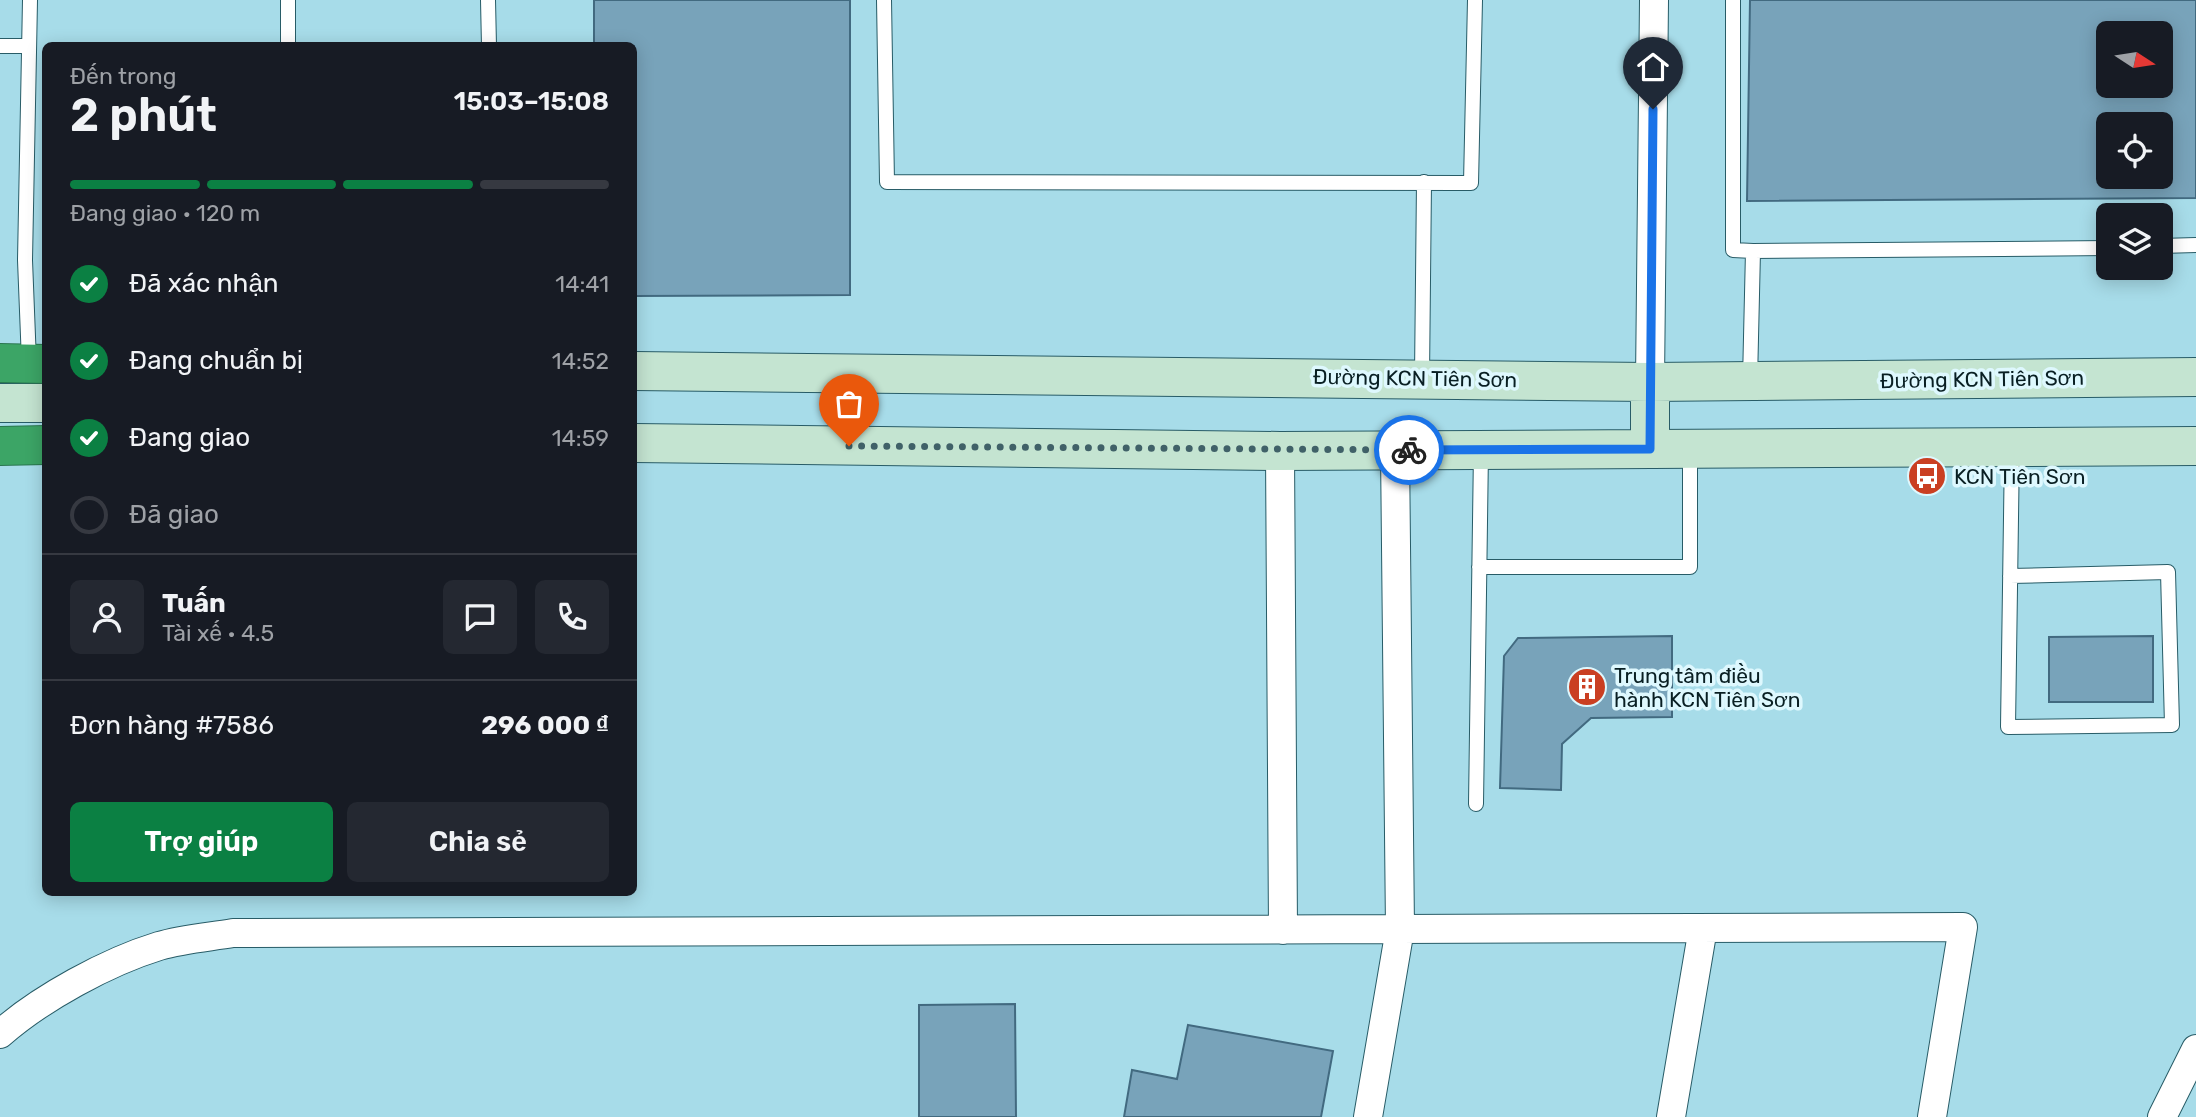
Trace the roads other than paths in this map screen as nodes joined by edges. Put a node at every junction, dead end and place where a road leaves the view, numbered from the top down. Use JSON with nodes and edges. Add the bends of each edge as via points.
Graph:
{"nodes":[{"id":1,"x":30,"y":0,"type":"edge"},
{"id":2,"x":288,"y":0,"type":"edge"},
{"id":3,"x":488,"y":0,"type":"edge"},
{"id":4,"x":884,"y":0,"type":"edge"},
{"id":5,"x":1475,"y":0,"type":"edge"},
{"id":6,"x":1654,"y":0,"type":"edge"},
{"id":7,"x":1733,"y":0,"type":"edge"},
{"id":8,"x":288,"y":42,"type":"edge"},
{"id":9,"x":489,"y":42,"type":"edge"},
{"id":10,"x":0,"y":46,"type":"edge"},
{"id":11,"x":29,"y":46,"type":"junction"},
{"id":12,"x":1424,"y":182,"type":"junction"},
{"id":13,"x":2196,"y":245,"type":"edge"},
{"id":14,"x":2173,"y":246,"type":"edge"},
{"id":15,"x":2096,"y":248,"type":"edge"},
{"id":16,"x":1753,"y":251,"type":"junction"},
{"id":17,"x":25,"y":363,"type":"edge"},
{"id":18,"x":637,"y":371,"type":"edge"},
{"id":19,"x":2196,"y":377,"type":"edge"},
{"id":20,"x":1422,"y":378,"type":"junction"},
{"id":21,"x":1750,"y":381,"type":"junction"},
{"id":22,"x":1650,"y":382,"type":"junction"},
{"id":23,"x":0,"y":402,"type":"edge"},
{"id":24,"x":42,"y":403,"type":"edge"},
{"id":25,"x":637,"y":443,"type":"edge"},
{"id":26,"x":42,"y":445,"type":"edge"},
{"id":27,"x":0,"y":446,"type":"edge"},
{"id":28,"x":2196,"y":446,"type":"edge"},
{"id":29,"x":2012,"y":447,"type":"junction"},
{"id":30,"x":1650,"y":449,"type":"junction"},
{"id":31,"x":1690,"y":449,"type":"junction"},
{"id":32,"x":1395,"y":450,"type":"junction"},
{"id":33,"x":1481,"y":450,"type":"junction"},
{"id":34,"x":1280,"y":451,"type":"junction"},
{"id":35,"x":1479,"y":567,"type":"junction"},
{"id":36,"x":2010,"y":576,"type":"junction"},
{"id":37,"x":1476,"y":804,"type":"dead end"},
{"id":38,"x":1703,"y":928,"type":"junction"},
{"id":39,"x":1283,"y":929,"type":"junction"},
{"id":40,"x":1400,"y":929,"type":"junction"},
{"id":41,"x":0,"y":1034,"type":"edge"},
{"id":42,"x":2196,"y":1049,"type":"edge"},
{"id":43,"x":1368,"y":1117,"type":"edge"},
{"id":44,"x":1671,"y":1117,"type":"edge"},
{"id":45,"x":1932,"y":1117,"type":"edge"},
{"id":46,"x":2162,"y":1117,"type":"edge"}],
"edges":[{"from":1,"to":11,"type":"lane"},
{"from":2,"to":8,"type":"lane"},
{"from":3,"to":9,"type":"lane"},
{"from":4,"to":12,"type":"lane","via":[[887,182]]},
{"from":5,"to":12,"type":"lane","via":[[1471,183]]},
{"from":6,"to":22,"type":"street"},
{"from":7,"to":16,"type":"lane","via":[[1733,250]]},
{"from":10,"to":11,"type":"lane"},
{"from":11,"to":17,"type":"lane"},
{"from":12,"to":20,"type":"lane"},
{"from":13,"to":14,"type":"lane"},
{"from":15,"to":16,"type":"lane"},
{"from":16,"to":21,"type":"lane"},
{"from":18,"to":20,"type":"main road","name":"Đường KCN Tiên Sơn"},
{"from":19,"to":21,"type":"main road","name":"Đường KCN Tiên Sơn"},
{"from":20,"to":22,"type":"main road","name":"Đường KCN Tiên Sơn"},
{"from":21,"to":22,"type":"main road","name":"Đường KCN Tiên Sơn"},
{"from":22,"to":30,"type":"main road"},
{"from":23,"to":24,"type":"main road"},
{"from":25,"to":34,"type":"main road"},
{"from":26,"to":27,"type":"highway"},
{"from":28,"to":29,"type":"main road"},
{"from":29,"to":31,"type":"main road"},
{"from":29,"to":36,"type":"lane"},
{"from":30,"to":31,"type":"main road"},
{"from":30,"to":33,"type":"main road"},
{"from":31,"to":35,"type":"lane","via":[[1690,567]]},
{"from":32,"to":33,"type":"main road"},
{"from":32,"to":34,"type":"main road"},
{"from":32,"to":40,"type":"street"},
{"from":33,"to":35,"type":"lane"},
{"from":34,"to":39,"type":"street"},
{"from":35,"to":37,"type":"lane"},
{"from":36,"to":36,"type":"lane","via":[[2008,727],[2172,725],[2168,572]]},
{"from":38,"to":40,"type":"street"},
{"from":38,"to":44,"type":"street"},
{"from":38,"to":45,"type":"street","via":[[1963,928]]},
{"from":39,"to":40,"type":"street"},
{"from":39,"to":41,"type":"street","via":[[233,933],[159,946],[80,980],[25,1012]]},
{"from":40,"to":43,"type":"street"},
{"from":42,"to":46,"type":"street"}]}
